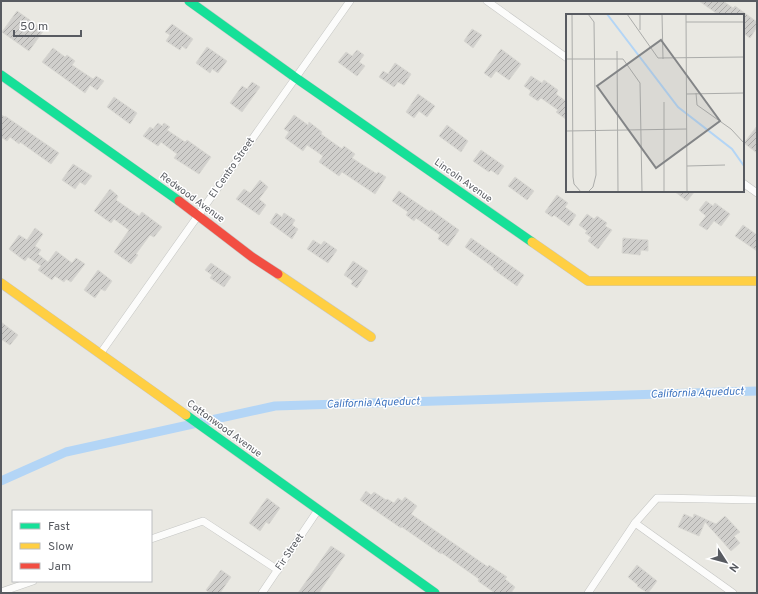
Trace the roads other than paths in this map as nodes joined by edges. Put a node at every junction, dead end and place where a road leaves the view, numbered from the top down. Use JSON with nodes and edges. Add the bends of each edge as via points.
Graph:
{"nodes":[{"id":1,"x":189,"y":1,"type":"edge"},
{"id":2,"x":350,"y":1,"type":"edge"},
{"id":3,"x":486,"y":1,"type":"edge"},
{"id":4,"x":566,"y":57,"type":"edge"},
{"id":5,"x":1,"y":74,"type":"edge"},
{"id":6,"x":296,"y":78,"type":"junction"},
{"id":7,"x":744,"y":184,"type":"edge"},
{"id":8,"x":757,"y":193,"type":"edge"},
{"id":9,"x":198,"y":215,"type":"junction"},
{"id":10,"x":757,"y":281,"type":"edge"},
{"id":11,"x":1,"y":283,"type":"edge"},
{"id":12,"x":371,"y":338,"type":"dead end"},
{"id":13,"x":100,"y":354,"type":"junction"},
{"id":14,"x":757,"y":500,"type":"edge"},
{"id":15,"x":318,"y":510,"type":"junction"},
{"id":16,"x":635,"y":523,"type":"junction"},
{"id":17,"x":152,"y":539,"type":"edge"},
{"id":18,"x":278,"y":570,"type":"junction"},
{"id":19,"x":30,"y":582,"type":"edge"},
{"id":20,"x":1,"y":592,"type":"edge"},
{"id":21,"x":262,"y":593,"type":"edge"},
{"id":22,"x":435,"y":593,"type":"edge"},
{"id":23,"x":588,"y":593,"type":"edge"},
{"id":24,"x":733,"y":593,"type":"edge"}],
"edges":[{"from":1,"to":6,"type":"street","name":"Lincoln Avenue"},
{"from":2,"to":6,"type":"street","name":"El Centro Street"},
{"from":3,"to":4,"type":"street"},
{"from":5,"to":9,"type":"street","name":"Redwood Avenue"},
{"from":6,"to":9,"type":"street","name":"El Centro Street"},
{"from":6,"to":10,"type":"street","name":"Lincoln Avenue","via":[[588,281]]},
{"from":7,"to":8,"type":"street"},
{"from":9,"to":12,"type":"street","name":"Redwood Avenue","via":[[252,257]]},
{"from":9,"to":13,"type":"street","name":"El Centro Street"},
{"from":11,"to":13,"type":"street","name":"Cottonwood Avenue"},
{"from":13,"to":15,"type":"street","name":"Cottonwood Avenue"},
{"from":14,"to":16,"type":"street","via":[[657,498]]},
{"from":15,"to":18,"type":"street","name":"Fir Street"},
{"from":15,"to":22,"type":"street","name":"Cottonwood Avenue"},
{"from":16,"to":23,"type":"street"},
{"from":16,"to":24,"type":"street"},
{"from":17,"to":18,"type":"street","via":[[203,521]]},
{"from":18,"to":21,"type":"street","name":"Fir Street"},
{"from":19,"to":20,"type":"street"}]}
